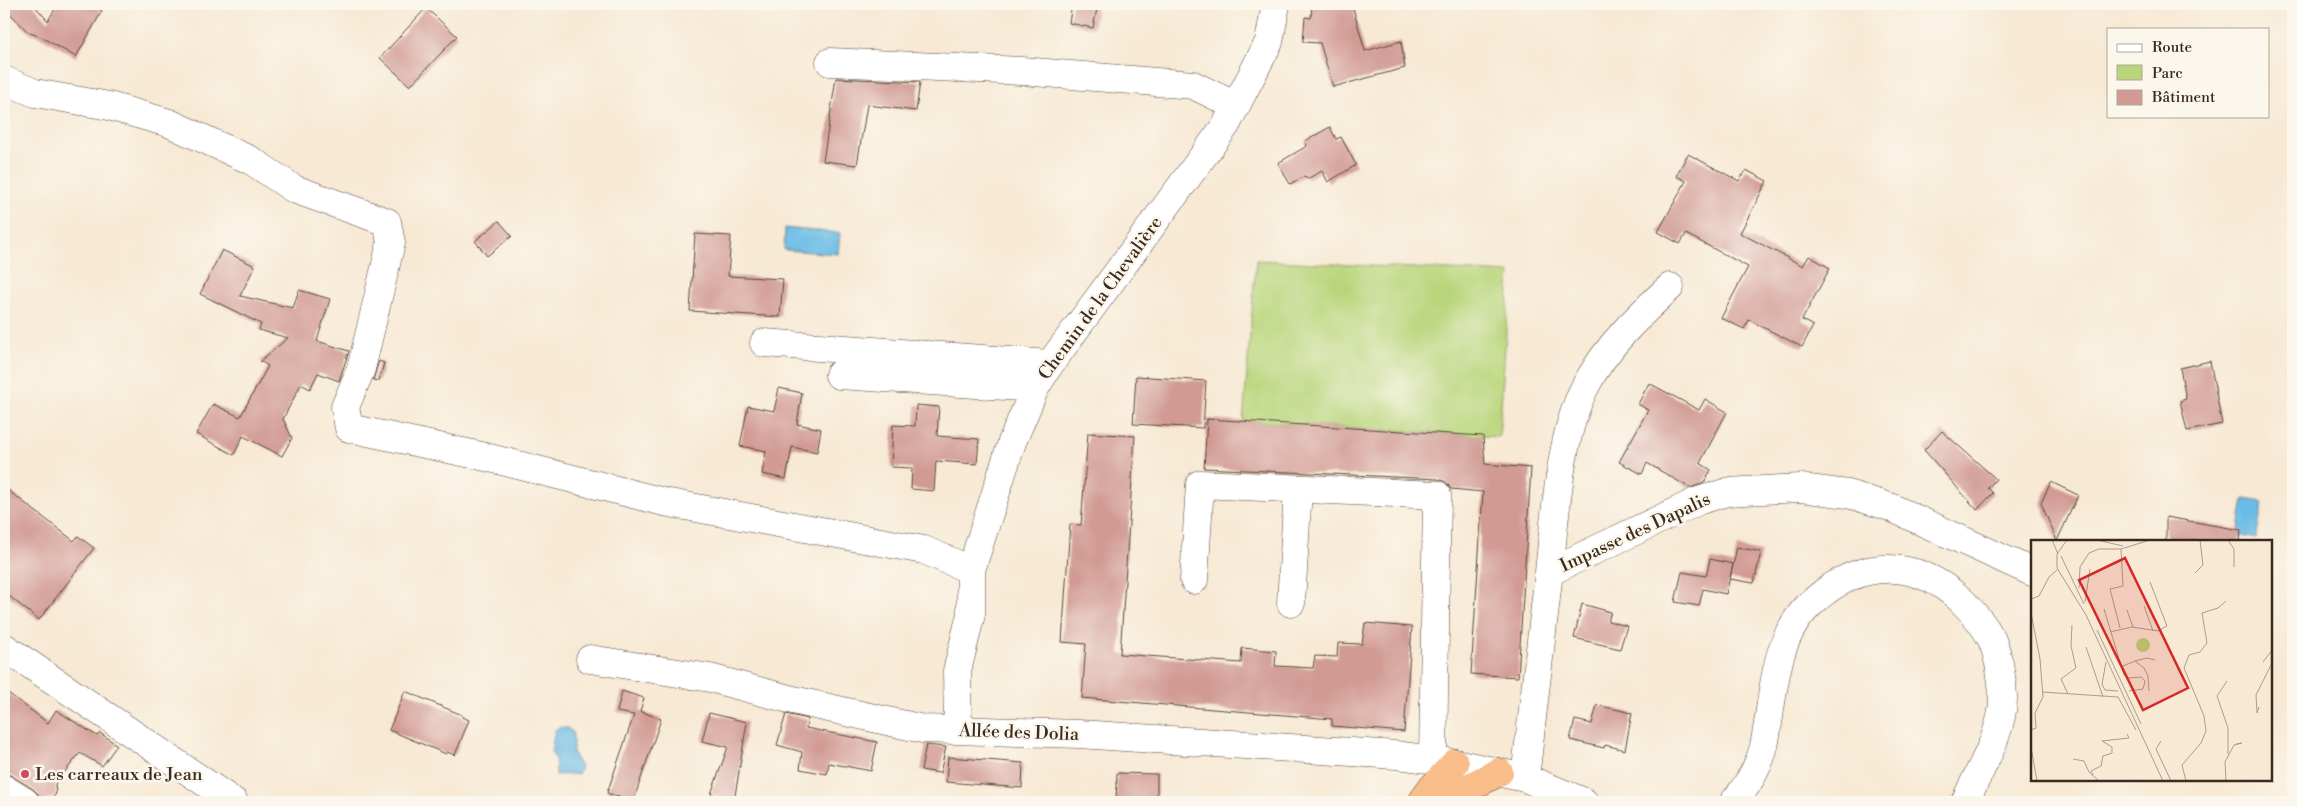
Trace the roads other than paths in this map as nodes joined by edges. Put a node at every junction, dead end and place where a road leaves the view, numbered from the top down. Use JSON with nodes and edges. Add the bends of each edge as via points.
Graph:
{"nodes":[{"id":1,"x":1276,"y":4,"type":"edge"},
{"id":2,"x":830,"y":62,"type":"dead end"},
{"id":3,"x":4,"y":80,"type":"edge"},
{"id":4,"x":1236,"y":106,"type":"junction"},
{"id":5,"x":1670,"y":287,"type":"dead end"},
{"id":6,"x":764,"y":343,"type":"dead end"},
{"id":7,"x":1050,"y":364,"type":"junction"},
{"id":8,"x":839,"y":376,"type":"dead end"},
{"id":9,"x":1035,"y":388,"type":"junction"},
{"id":10,"x":1298,"y":489,"type":"junction"},
{"id":11,"x":971,"y":570,"type":"junction"},
{"id":12,"x":1549,"y":572,"type":"junction"},
{"id":13,"x":2031,"y":572,"type":"edge"},
{"id":14,"x":1194,"y":580,"type":"dead end"},
{"id":15,"x":1291,"y":603,"type":"dead end"},
{"id":16,"x":4,"y":647,"type":"edge"},
{"id":17,"x":590,"y":659,"type":"dead end"},
{"id":18,"x":958,"y":730,"type":"junction"},
{"id":19,"x":1444,"y":762,"type":"junction"},
{"id":20,"x":1498,"y":772,"type":"junction"},
{"id":21,"x":1525,"y":778,"type":"junction"},
{"id":22,"x":4,"y":789,"type":"edge"},
{"id":23,"x":25,"y":802,"type":"edge"},
{"id":24,"x":234,"y":802,"type":"edge"},
{"id":25,"x":1422,"y":802,"type":"edge"},
{"id":26,"x":1454,"y":802,"type":"edge"},
{"id":27,"x":1584,"y":802,"type":"edge"},
{"id":28,"x":1734,"y":802,"type":"edge"},
{"id":29,"x":1965,"y":802,"type":"edge"}],
"edges":[{"from":1,"to":4,"type":"street","name":"Chemin de la Chevalière","via":[[1269,42]]},
{"from":2,"to":4,"type":"street","via":[[1022,71],[1194,85]]},
{"from":3,"to":11,"type":"street","via":[[35,93],[109,106],[169,124],[252,161],[294,189],[387,222],[391,243],[361,369],[345,407],[349,428],[486,457],[664,502],[924,550]]},
{"from":4,"to":7,"type":"street","name":"Chemin de la Chevalière","via":[[1226,125]]},
{"from":5,"to":12,"type":"street","via":[[1636,318],[1602,357],[1585,386],[1574,414],[1560,476]]},
{"from":6,"to":7,"type":"street"},
{"from":7,"to":9,"type":"street","name":"Chemin de la Chevalière"},
{"from":8,"to":9,"type":"street"},
{"from":9,"to":11,"type":"street","name":"Chemin de la Chevalière","via":[[1012,442]]},
{"from":10,"to":14,"type":"street","via":[[1200,484]]},
{"from":10,"to":15,"type":"street"},
{"from":10,"to":19,"type":"street","via":[[1437,495]]},
{"from":11,"to":18,"type":"street","name":"Chemin de la Chevalière","via":[[971,614],[957,671]]},
{"from":12,"to":13,"type":"street","name":"Impasse des Dapalis","via":[[1698,500],[1727,492],[1800,488],[1848,494],[1890,507]]},
{"from":12,"to":21,"type":"street","name":"Impasse des Dapalis"},
{"from":16,"to":24,"type":"street"},
{"from":17,"to":18,"type":"street","name":"Allée des Dolia","via":[[710,678],[792,700],[923,728]]},
{"from":18,"to":19,"type":"street","name":"Allée des Dolia","via":[[1089,734],[1396,755]]},
{"from":19,"to":20,"type":"street","name":"Allée des Dolia"},
{"from":19,"to":25,"type":"highway"},
{"from":20,"to":21,"type":"street","name":"Allée des Dolia"},
{"from":20,"to":26,"type":"highway","via":[[1466,789]]},
{"from":21,"to":27,"type":"street","name":"Allée des Dolia"},
{"from":22,"to":23,"type":"street"},
{"from":28,"to":29,"type":"street","via":[[1752,779],[1764,747],[1776,667],[1796,623],[1814,600],[1841,580],[1875,570],[1901,569],[1925,575],[1947,588],[1972,611],[1992,640],[2000,665],[2003,698],[1999,721]]}]}
